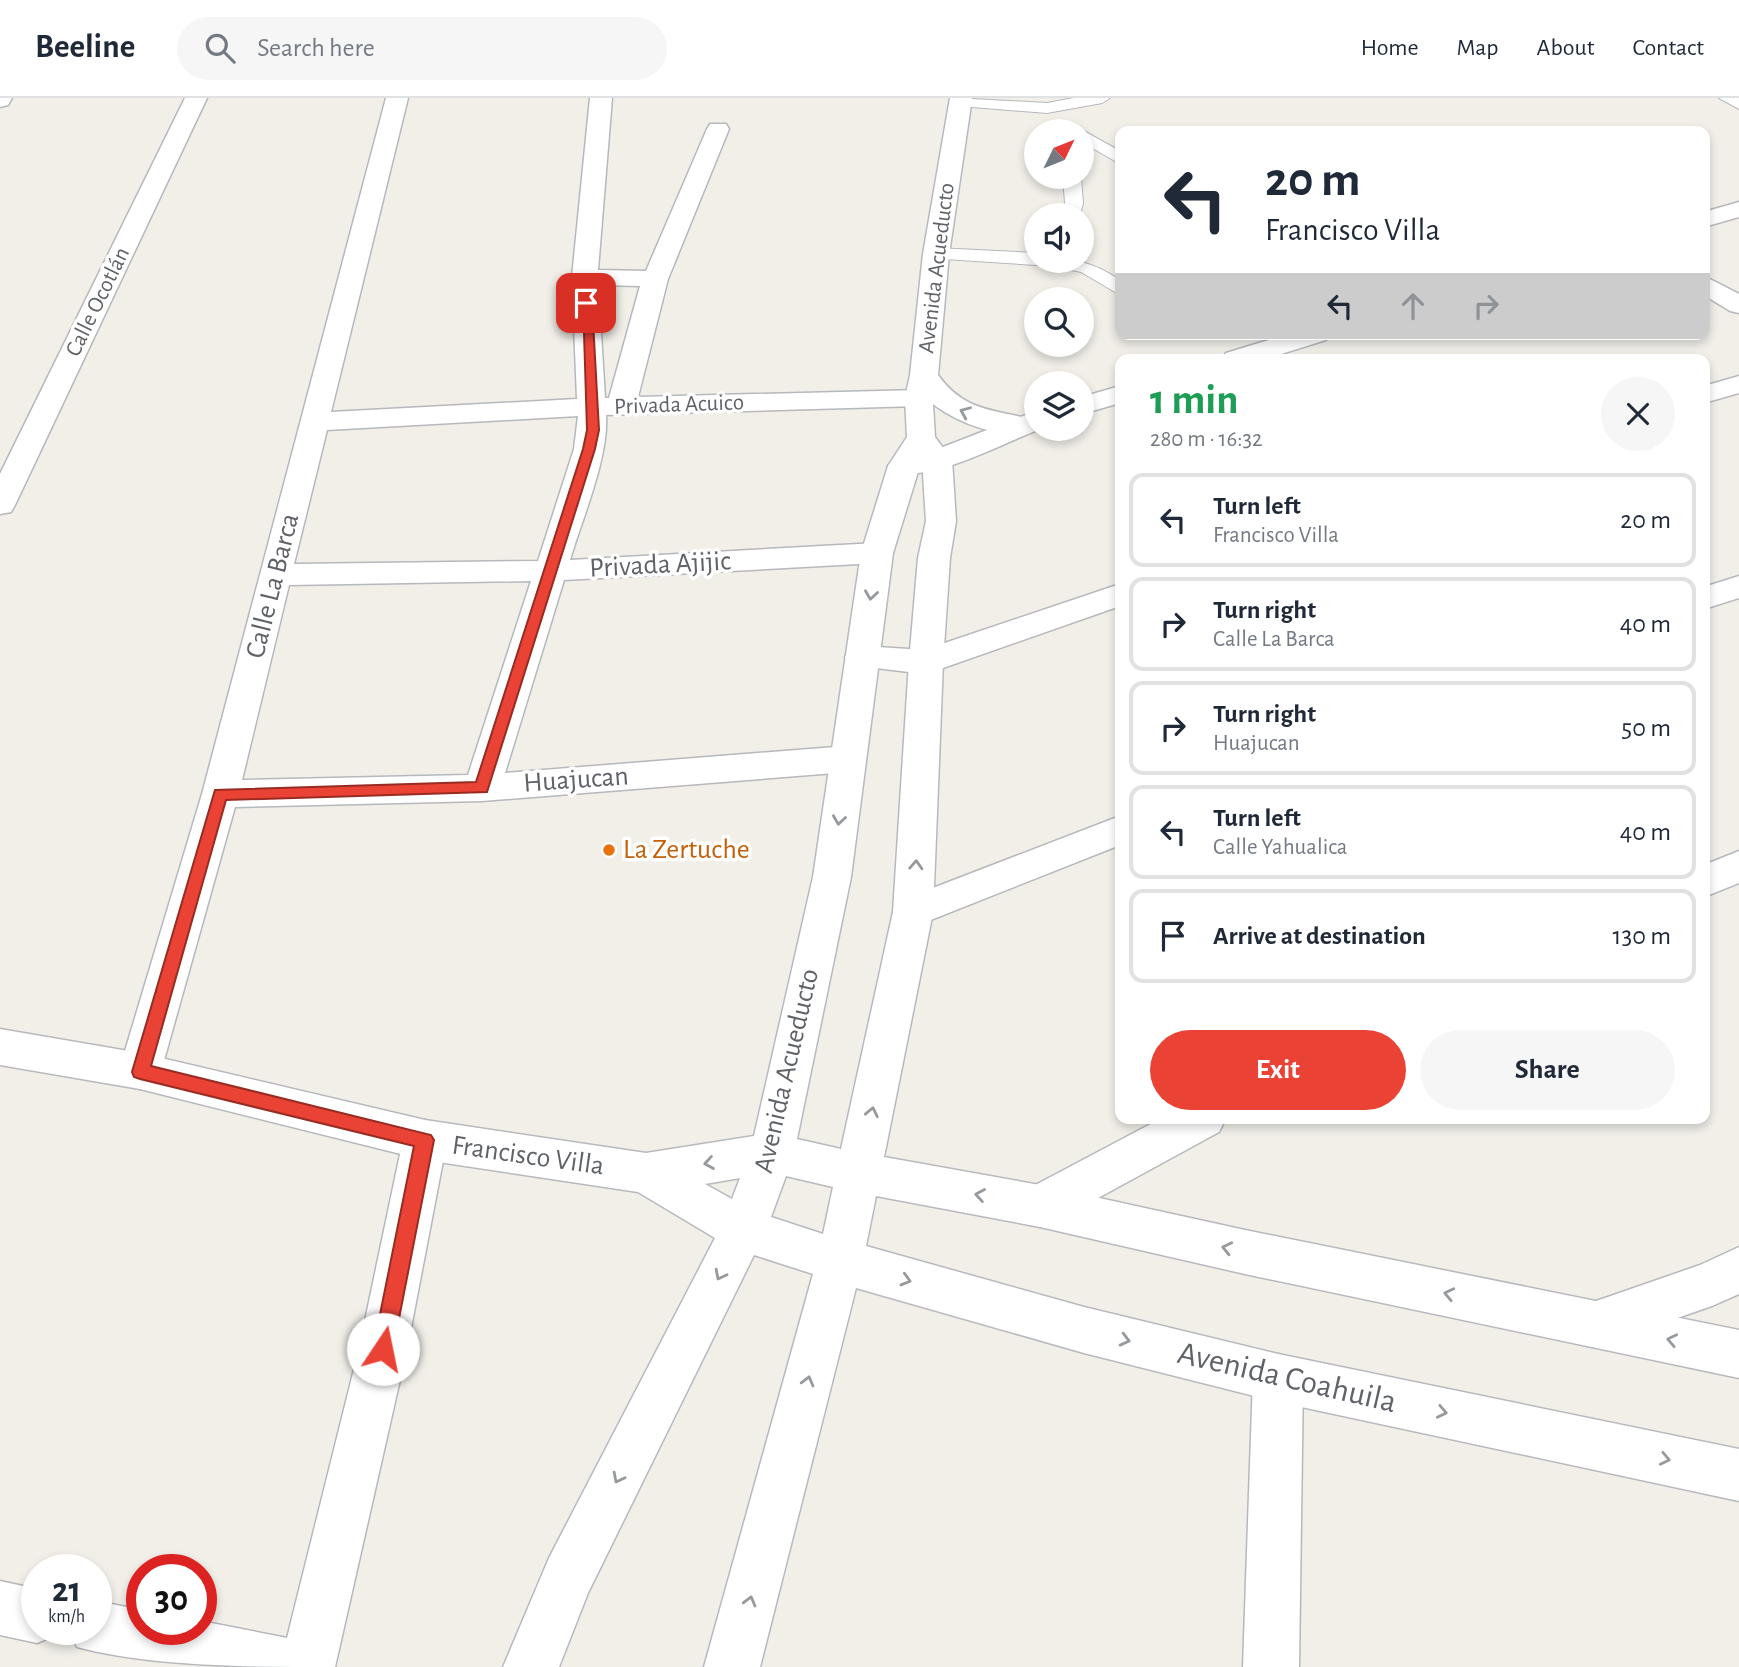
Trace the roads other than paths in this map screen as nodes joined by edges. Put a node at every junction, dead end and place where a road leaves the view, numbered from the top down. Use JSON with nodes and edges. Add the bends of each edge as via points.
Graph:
{"nodes":[{"id":1,"x":196,"y":98,"type":"edge"},
{"id":2,"x":397,"y":98,"type":"edge"},
{"id":3,"x":600,"y":98,"type":"edge"},
{"id":4,"x":1102,"y":98,"type":"edge"},
{"id":5,"x":1727,"y":98,"type":"edge"},
{"id":6,"x":961,"y":99,"type":"edge"},
{"id":7,"x":1739,"y":104,"type":"edge"},
{"id":8,"x":1062,"y":107,"type":"junction"},
{"id":9,"x":1068,"y":119,"type":"edge"},
{"id":10,"x":718,"y":129,"type":"dead end"},
{"id":11,"x":1094,"y":143,"type":"edge"},
{"id":12,"x":1115,"y":156,"type":"edge"},
{"id":13,"x":1739,"y":209,"type":"edge"},
{"id":14,"x":1710,"y":218,"type":"edge"},
{"id":15,"x":936,"y":254,"type":"junction"},
{"id":16,"x":1024,"y":258,"type":"edge"},
{"id":17,"x":1094,"y":272,"type":"edge"},
{"id":18,"x":585,"y":277,"type":"junction"},
{"id":19,"x":655,"y":279,"type":"junction"},
{"id":20,"x":1115,"y":286,"type":"edge"},
{"id":21,"x":1710,"y":288,"type":"edge"},
{"id":22,"x":1739,"y":305,"type":"edge"},
{"id":23,"x":1298,"y":340,"type":"edge"},
{"id":24,"x":1252,"y":354,"type":"edge"},
{"id":25,"x":1739,"y":384,"type":"edge"},
{"id":26,"x":1710,"y":394,"type":"edge"},
{"id":27,"x":1115,"y":396,"type":"edge"},
{"id":28,"x":1094,"y":402,"type":"edge"},
{"id":29,"x":591,"y":407,"type":"junction"},
{"id":30,"x":621,"y":407,"type":"junction"},
{"id":31,"x":314,"y":422,"type":"junction"},
{"id":32,"x":1024,"y":422,"type":"edge"},
{"id":33,"x":1024,"y":422,"type":"edge"},
{"id":34,"x":921,"y":427,"type":"junction"},
{"id":35,"x":0,"y":505,"type":"edge"},
{"id":36,"x":877,"y":553,"type":"junction"},
{"id":37,"x":549,"y":571,"type":"junction"},
{"id":38,"x":276,"y":575,"type":"junction"},
{"id":39,"x":1739,"y":586,"type":"edge"},
{"id":40,"x":1115,"y":597,"type":"edge"},
{"id":41,"x":1710,"y":597,"type":"edge"},
{"id":42,"x":862,"y":657,"type":"junction"},
{"id":43,"x":926,"y":662,"type":"junction"},
{"id":44,"x":848,"y":760,"type":"junction"},
{"id":45,"x":482,"y":788,"type":"junction"},
{"id":46,"x":220,"y":794,"type":"junction"},
{"id":47,"x":1115,"y":832,"type":"edge"},
{"id":48,"x":1739,"y":866,"type":"edge"},
{"id":49,"x":1710,"y":879,"type":"edge"},
{"id":50,"x":913,"y":912,"type":"junction"},
{"id":51,"x":0,"y":1047,"type":"edge"},
{"id":52,"x":140,"y":1072,"type":"junction"},
{"id":53,"x":1193,"y":1124,"type":"edge"},
{"id":54,"x":425,"y":1140,"type":"junction"},
{"id":55,"x":772,"y":1153,"type":"junction"},
{"id":56,"x":646,"y":1173,"type":"junction"},
{"id":57,"x":860,"y":1173,"type":"junction"},
{"id":58,"x":1040,"y":1206,"type":"junction"},
{"id":59,"x":743,"y":1230,"type":"junction"},
{"id":60,"x":840,"y":1261,"type":"junction"},
{"id":61,"x":1739,"y":1269,"type":"edge"},
{"id":62,"x":1593,"y":1324,"type":"junction"},
{"id":63,"x":1739,"y":1354,"type":"edge"},
{"id":64,"x":1278,"y":1378,"type":"junction"},
{"id":65,"x":1739,"y":1475,"type":"edge"},
{"id":66,"x":0,"y":1608,"type":"edge"},
{"id":67,"x":21,"y":1613,"type":"edge"},
{"id":68,"x":112,"y":1631,"type":"edge"},
{"id":69,"x":292,"y":1667,"type":"edge"},
{"id":70,"x":307,"y":1667,"type":"edge"},
{"id":71,"x":531,"y":1667,"type":"edge"},
{"id":72,"x":732,"y":1667,"type":"edge"},
{"id":73,"x":1271,"y":1667,"type":"edge"}],
"edges":[{"from":1,"to":35,"type":"street","name":"Calle Ocotlán"},
{"from":2,"to":31,"type":"street","name":"Calle La Barca"},
{"from":3,"to":18,"type":"street"},
{"from":4,"to":8,"type":"lane"},
{"from":5,"to":7,"type":"lane"},
{"from":6,"to":8,"type":"lane"},
{"from":6,"to":15,"type":"street","name":"Avenida Acueducto"},
{"from":8,"to":9,"type":"lane"},
{"from":10,"to":19,"type":"street"},
{"from":11,"to":12,"type":"lane"},
{"from":13,"to":14,"type":"street"},
{"from":15,"to":16,"type":"lane"},
{"from":15,"to":34,"type":"street","name":"Avenida Acueducto"},
{"from":17,"to":20,"type":"lane"},
{"from":18,"to":19,"type":"street"},
{"from":18,"to":29,"type":"street"},
{"from":19,"to":30,"type":"street"},
{"from":21,"to":22,"type":"street"},
{"from":23,"to":24,"type":"street"},
{"from":25,"to":26,"type":"street"},
{"from":27,"to":28,"type":"street"},
{"from":29,"to":30,"type":"street","name":"Privada Acuico"},
{"from":29,"to":31,"type":"street","name":"Privada Acuico"},
{"from":29,"to":37,"type":"street","via":[[589,449]]},
{"from":30,"to":34,"type":"street","name":"Privada Acuico"},
{"from":31,"to":38,"type":"street","name":"Calle La Barca"},
{"from":32,"to":34,"type":"street"},
{"from":33,"to":34,"type":"street","one_way":true,"via":[[982,418],[953,407],[934,391]]},
{"from":34,"to":36,"type":"street","name":"Avenida Acueducto"},
{"from":34,"to":43,"type":"street","name":"Avenida Acueducto","via":[[941,521]]},
{"from":36,"to":37,"type":"street","name":"Privada Ajijic"},
{"from":36,"to":42,"type":"street","name":"Avenida Acueducto","one_way":true},
{"from":37,"to":38,"type":"street","name":"Privada Ajijic"},
{"from":37,"to":45,"type":"street"},
{"from":38,"to":46,"type":"street","name":"Calle La Barca"},
{"from":39,"to":41,"type":"street"},
{"from":40,"to":43,"type":"street"},
{"from":42,"to":43,"type":"street"},
{"from":42,"to":44,"type":"street","name":"Avenida Acueducto"},
{"from":50,"to":43,"type":"street","name":"Avenida Acueducto","one_way":true},
{"from":44,"to":45,"type":"street","name":"Huajucan"},
{"from":44,"to":55,"type":"street","name":"Avenida Acueducto","one_way":true,"via":[[832,877]]},
{"from":45,"to":46,"type":"street","name":"Huajucan"},
{"from":46,"to":52,"type":"street","name":"Calle La Barca"},
{"from":47,"to":50,"type":"street"},
{"from":48,"to":49,"type":"street"},
{"from":57,"to":50,"type":"street","name":"Avenida Acueducto","one_way":true},
{"from":51,"to":52,"type":"street","name":"Francisco Villa"},
{"from":52,"to":54,"type":"street","name":"Francisco Villa"},
{"from":53,"to":58,"type":"street"},
{"from":54,"to":56,"type":"street","name":"Francisco Villa"},
{"from":54,"to":70,"type":"street","via":[[383,1349]]},
{"from":55,"to":56,"type":"street","name":"Francisco Villa","one_way":true},
{"from":55,"to":57,"type":"street"},
{"from":55,"to":59,"type":"street","name":"Avenida Acueducto"},
{"from":56,"to":59,"type":"street","name":"Francisco Villa"},
{"from":58,"to":57,"type":"street","one_way":true},
{"from":57,"to":60,"type":"street","name":"Avenida Acueducto"},
{"from":62,"to":58,"type":"street","one_way":true},
{"from":59,"to":60,"type":"street","name":"Avenida Coahuila"},
{"from":59,"to":71,"type":"street","name":"Avenida Acueducto","one_way":true,"via":[[568,1577]]},
{"from":60,"to":64,"type":"street","name":"Avenida Coahuila","one_way":true,"via":[[1084,1330]]},
{"from":72,"to":60,"type":"street","name":"Avenida Acueducto","one_way":true},
{"from":61,"to":62,"type":"street","via":[[1712,1284]]},
{"from":63,"to":62,"type":"street","one_way":true},
{"from":64,"to":65,"type":"street","name":"Avenida Coahuila","one_way":true},
{"from":64,"to":73,"type":"street"},
{"from":66,"to":67,"type":"street"},
{"from":68,"to":69,"type":"street"}]}
